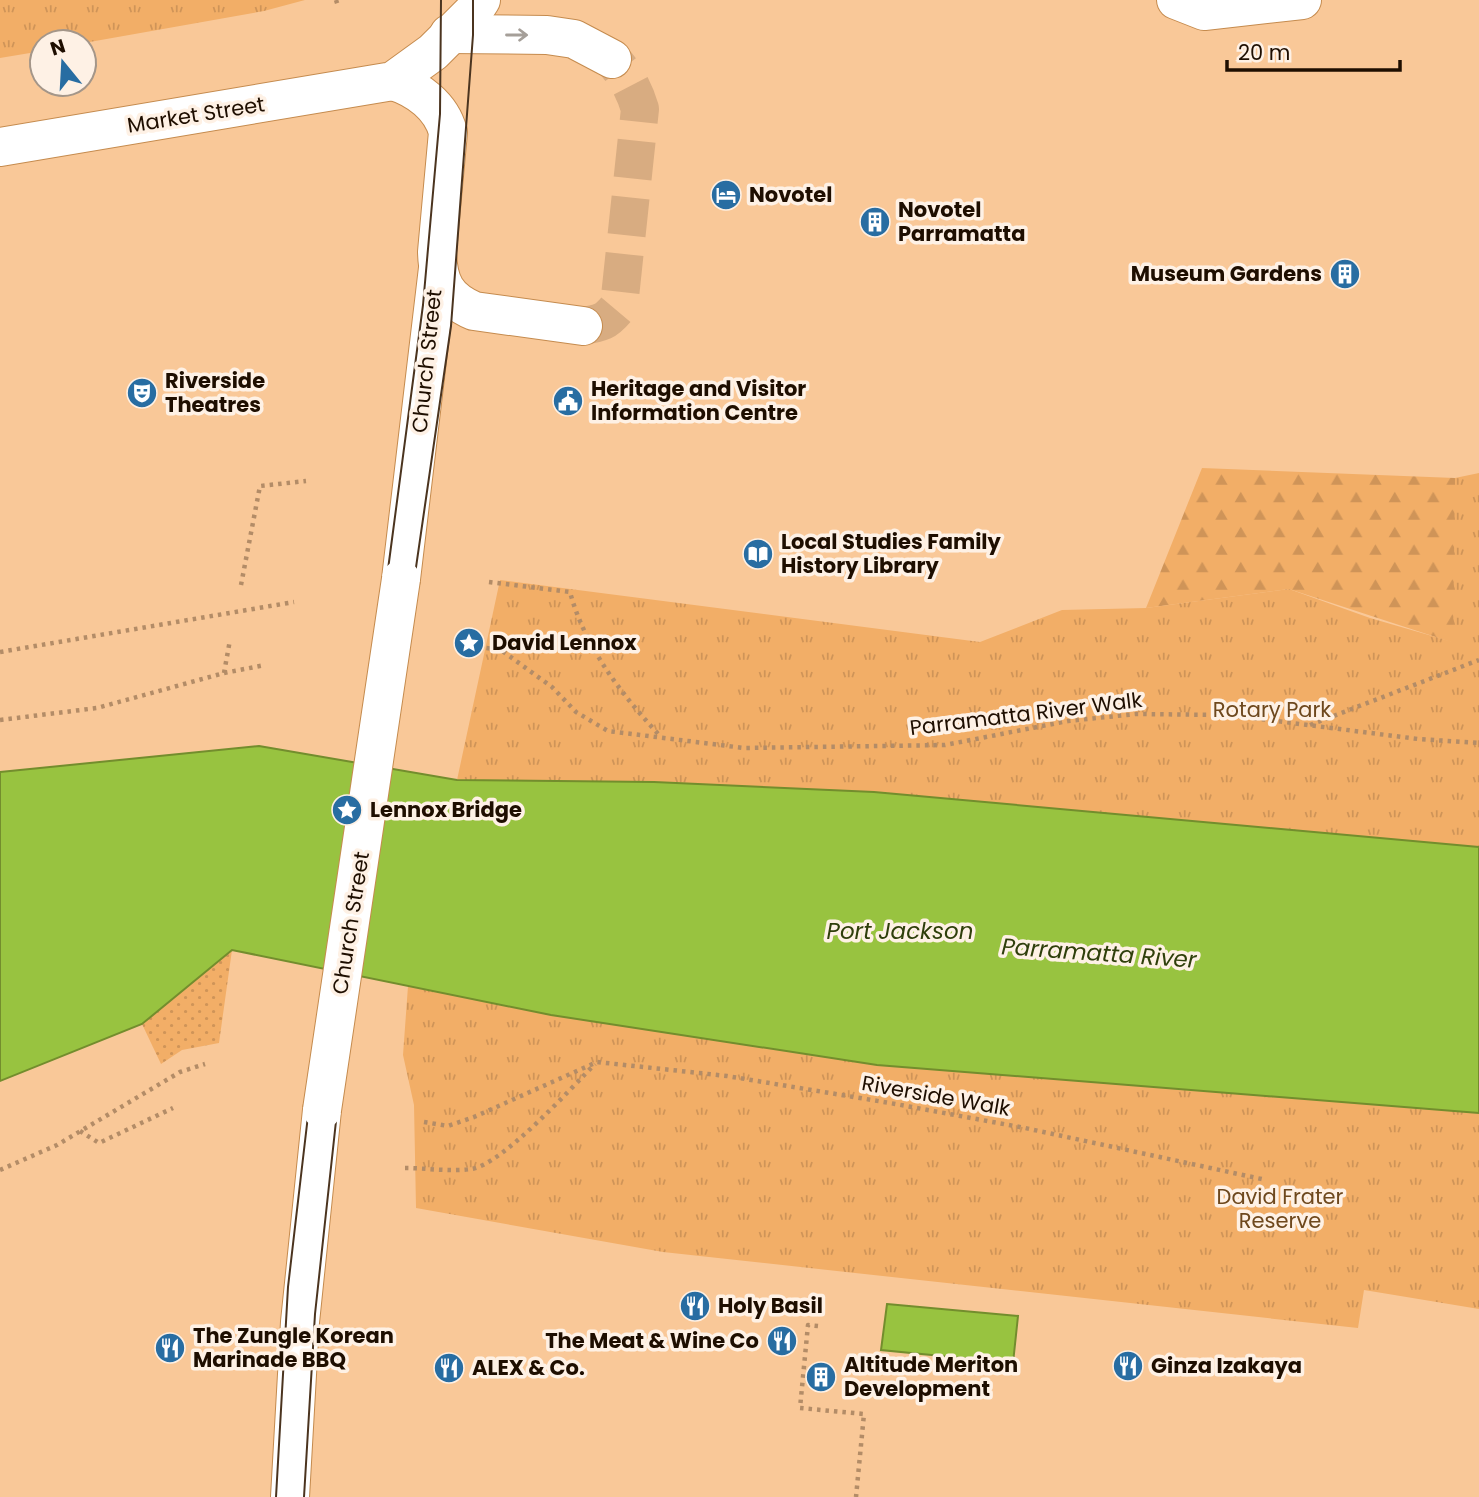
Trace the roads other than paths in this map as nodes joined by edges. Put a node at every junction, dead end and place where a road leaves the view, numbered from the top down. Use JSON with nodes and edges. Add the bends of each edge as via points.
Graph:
{"nodes":[{"id":1,"x":481,"y":0,"type":"edge"},
{"id":2,"x":1175,"y":0,"type":"edge"},
{"id":3,"x":1302,"y":0,"type":"edge"},
{"id":4,"x":449,"y":34,"type":"junction"},
{"id":5,"x":612,"y":59,"type":"tunnel mouth"},
{"id":6,"x":393,"y":81,"type":"junction"},
{"id":7,"x":0,"y":147,"type":"edge"},
{"id":8,"x":438,"y":266,"type":"junction"},
{"id":9,"x":583,"y":326,"type":"tunnel mouth"},
{"id":10,"x":290,"y":1497,"type":"edge"}],
"edges":[{"from":1,"to":4,"type":"street"},
{"from":2,"to":3,"type":"street","via":[[1205,11]]},
{"from":4,"to":5,"type":"street","one_way":true,"via":[[574,39]]},
{"from":4,"to":6,"type":"street"},
{"from":6,"to":7,"type":"street","name":"Market Street"},
{"from":6,"to":8,"type":"street","name":"Church Street","via":[[430,102],[448,132]]},
{"from":8,"to":9,"type":"street","name":"Church Street","via":[[449,295],[474,311]]},
{"from":8,"to":10,"type":"street","name":"Church Street","bridge":true,"via":[[401,579],[322,1110],[300,1322]]}]}
